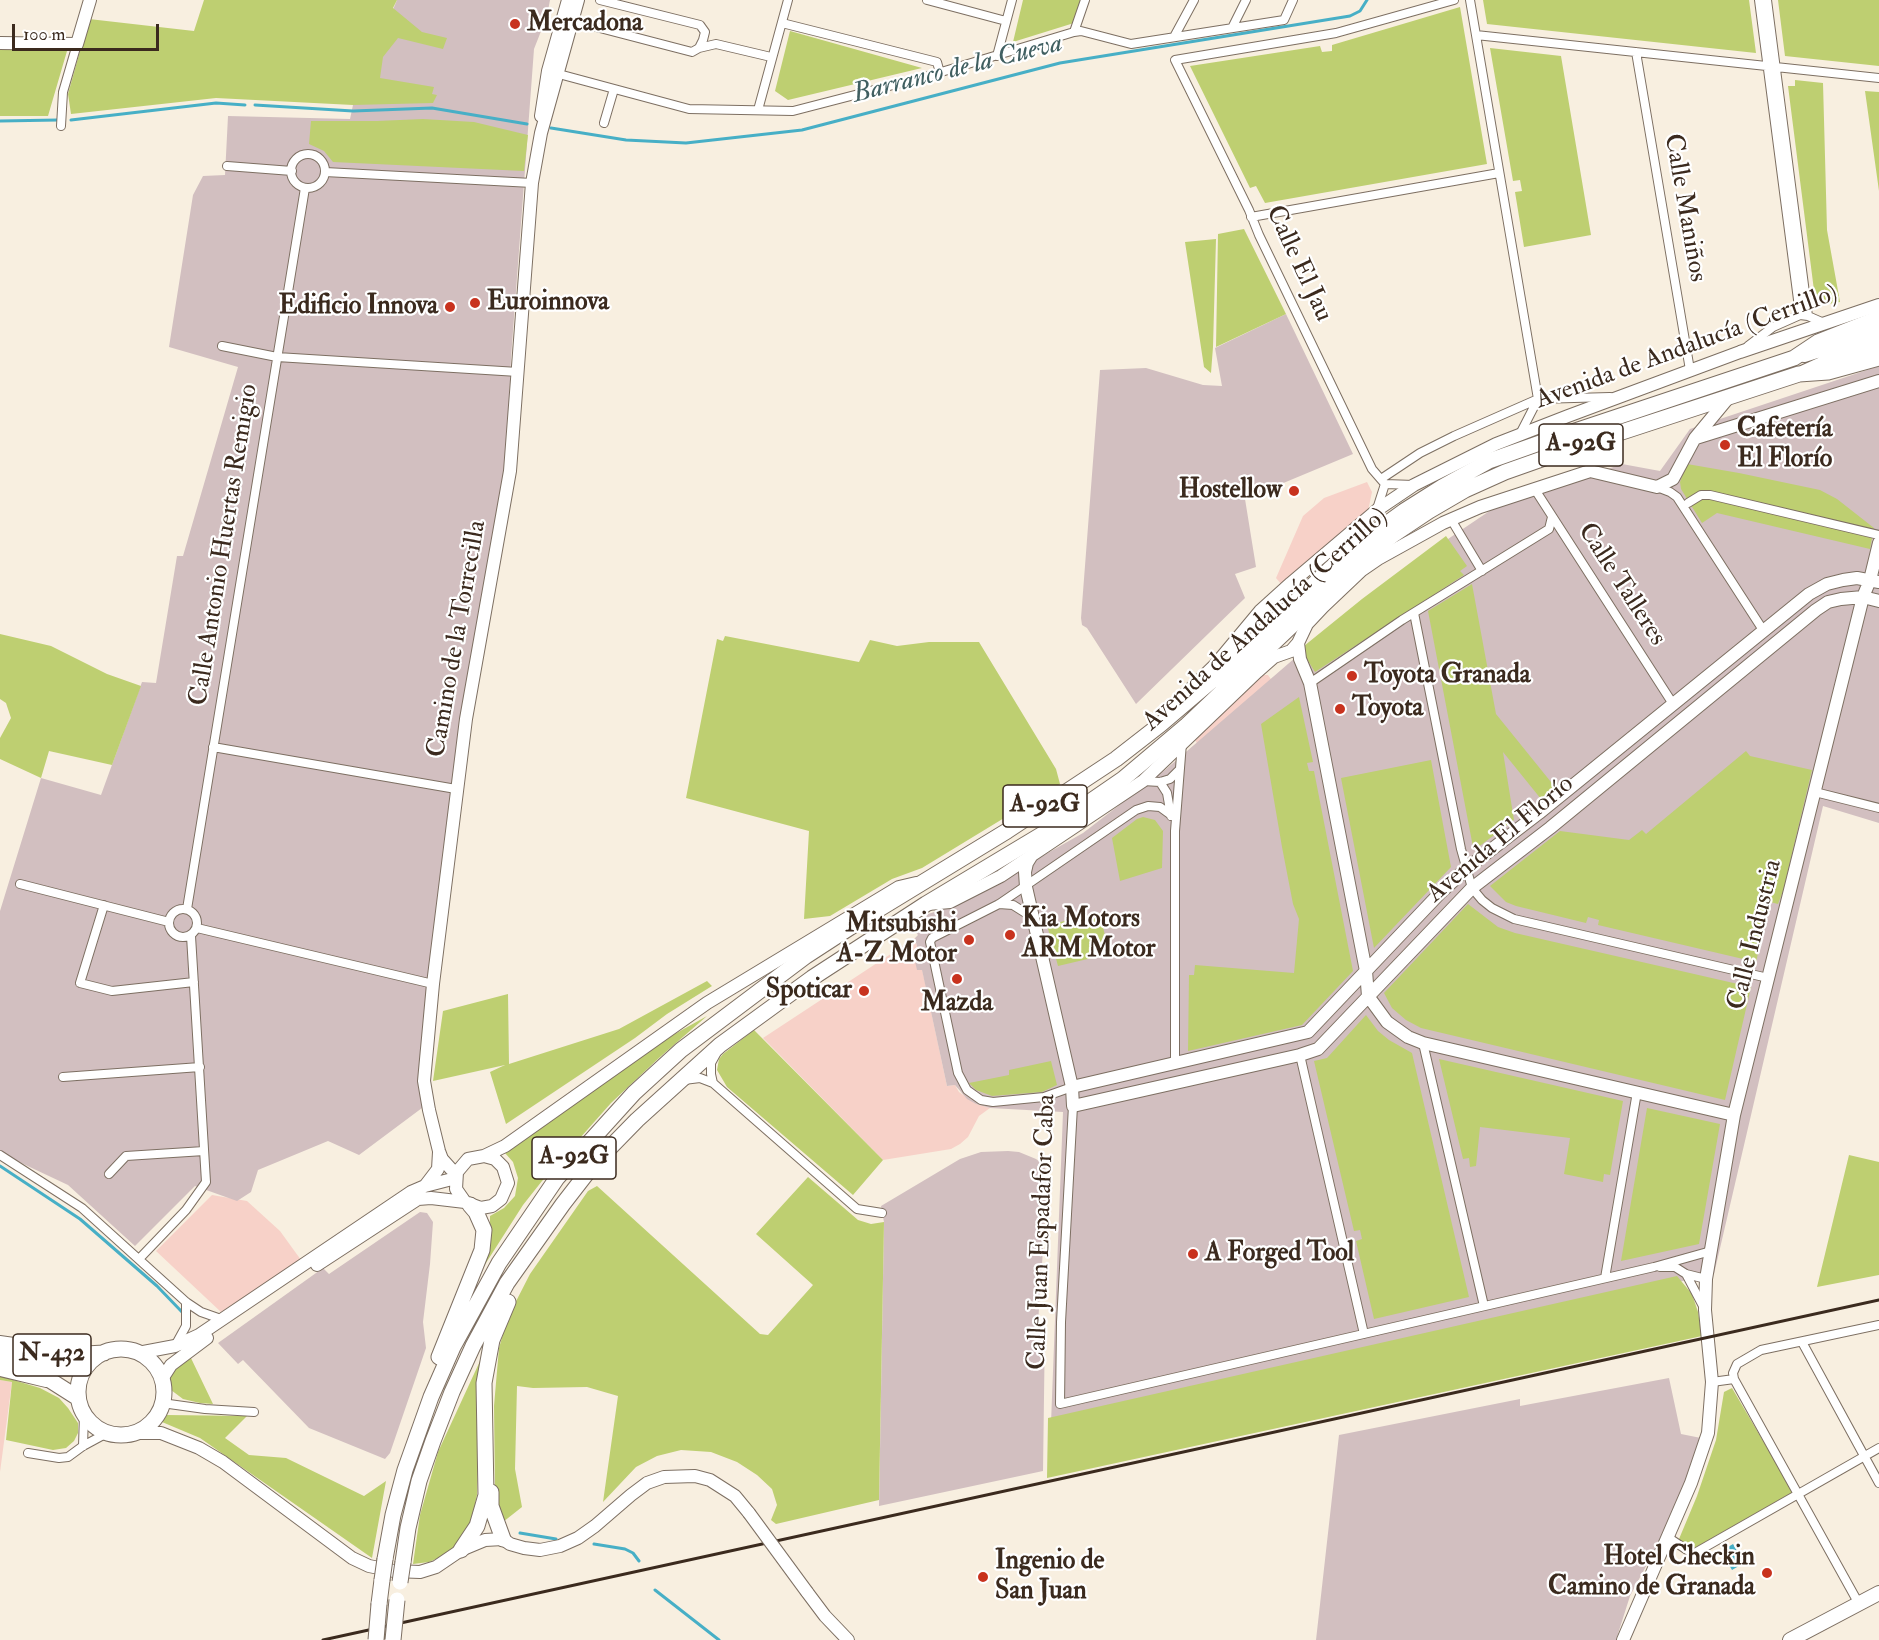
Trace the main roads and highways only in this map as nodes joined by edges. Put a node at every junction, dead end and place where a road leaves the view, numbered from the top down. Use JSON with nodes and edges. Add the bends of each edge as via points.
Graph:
{"nodes":[{"id":1,"x":1879,"y":318,"type":"edge"},
{"id":2,"x":1879,"y":331,"type":"edge"},
{"id":3,"x":1879,"y":344,"type":"edge"},
{"id":4,"x":1794,"y":358,"type":"junction"},
{"id":5,"x":1879,"y":358,"type":"edge"},
{"id":6,"x":1799,"y":374,"type":"junction"},
{"id":7,"x":1295,"y":628,"type":"junction"},
{"id":8,"x":1269,"y":651,"type":"junction"},
{"id":9,"x":467,"y":1203,"type":"road end"},
{"id":10,"x":522,"y":1261,"type":"junction"},
{"id":11,"x":0,"y":1349,"type":"edge"},
{"id":12,"x":104,"y":1353,"type":"junction"},
{"id":13,"x":0,"y":1362,"type":"edge"},
{"id":14,"x":78,"y":1398,"type":"junction"},
{"id":15,"x":420,"y":1428,"type":"junction"},
{"id":16,"x":486,"y":1478,"type":"junction"},
{"id":17,"x":503,"y":1539,"type":"road end"},
{"id":18,"x":461,"y":1550,"type":"road end"},
{"id":19,"x":1879,"y":1593,"type":"edge"},
{"id":20,"x":376,"y":1640,"type":"edge"},
{"id":21,"x":393,"y":1640,"type":"edge"},
{"id":22,"x":1790,"y":1640,"type":"edge"}],
"edges":[{"from":1,"to":4,"type":"highway","name":"Avenida de Andalucía (Cerrillo)","via":[[1818,342]]},
{"from":2,"to":4,"type":"main road","name":"Avenida de Andalucía (Cerrillo)","number":"A-92G"},
{"from":3,"to":6,"type":"main road","name":"Avenida de Andalucía (Cerrillo)","number":"A-92G"},
{"from":4,"to":7,"type":"highway","name":"Avenida de Andalucía (Cerrillo)","number":"A-92G","via":[[1489,461],[1404,511],[1352,551]]},
{"from":5,"to":6,"type":"highway","name":"Avenida de Andalucía (Cerrillo)","via":[[1828,372]]},
{"from":6,"to":7,"type":"highway","name":"Avenida de Andalucía (Cerrillo)","number":"A-92G","via":[[1505,472],[1465,490],[1363,558]]},
{"from":7,"to":8,"type":"highway","name":"Avenida de Andalucía (Cerrillo)","number":"A-92G"},
{"from":8,"to":10,"type":"highway","name":"Avenida de Andalucía (Cerrillo)","number":"A-92G","via":[[1123,779],[1046,832],[812,978],[720,1045],[614,1142]]},
{"from":8,"to":15,"type":"highway","name":"Avenida de Andalucía (Cerrillo)","number":"A-92G","via":[[1071,790],[806,956],[717,1022],[634,1093],[557,1178],[499,1263],[453,1347]]},
{"from":9,"to":15,"type":"highway","via":[[484,1230],[482,1250],[425,1393]]},
{"from":10,"to":16,"type":"highway","via":[[492,1340],[484,1383]]},
{"from":10,"to":21,"type":"highway","number":"A-92G","bridge":true,"via":[[473,1346],[419,1481],[408,1528]]},
{"from":11,"to":12,"type":"highway","number":"N-432","via":[[50,1356]]},
{"from":12,"to":14,"type":"highway","number":"N-432","via":[[84,1369]]},
{"from":12,"to":14,"type":"highway","number":"N-432","via":[[123,1349],[151,1362],[162,1379],[164,1391],[154,1419],[134,1433],[107,1433],[84,1415]]},
{"from":13,"to":14,"type":"highway","number":"N-432","via":[[34,1370]]},
{"from":15,"to":20,"type":"highway","number":"A-92G","bridge":true,"via":[[393,1515]]},
{"from":16,"to":17,"type":"highway","via":[[490,1506]]},
{"from":16,"to":18,"type":"highway","via":[[486,1496],[477,1526]]},
{"from":19,"to":22,"type":"main road"}]}
